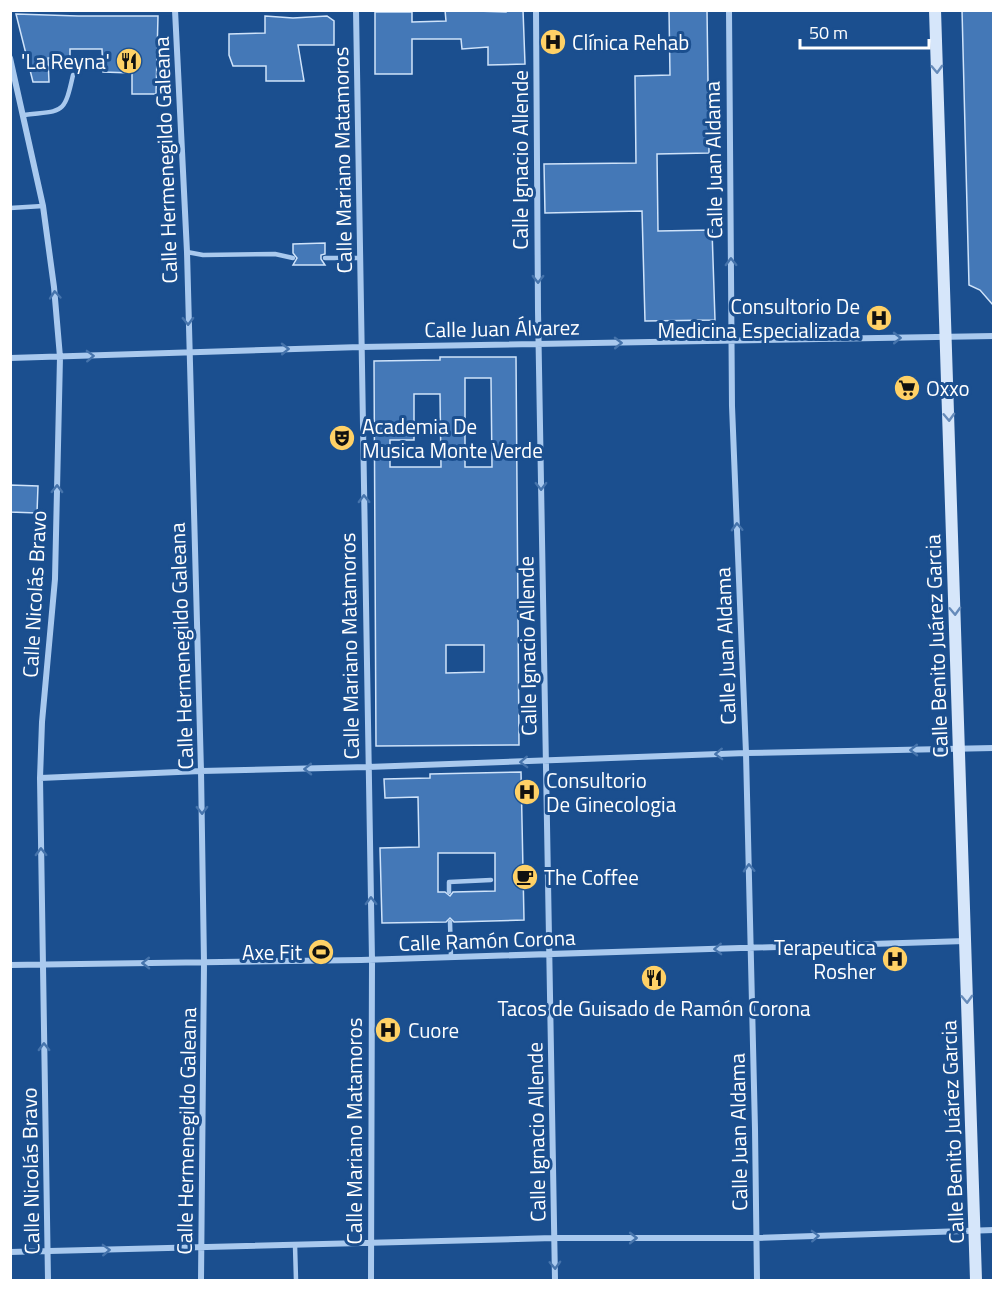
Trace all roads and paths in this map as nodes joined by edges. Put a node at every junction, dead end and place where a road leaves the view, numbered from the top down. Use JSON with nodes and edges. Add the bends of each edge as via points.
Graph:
{"nodes":[{"id":1,"x":175,"y":10,"type":"edge"},
{"id":2,"x":356,"y":10,"type":"edge"},
{"id":3,"x":536,"y":10,"type":"edge"},
{"id":4,"x":729,"y":10,"type":"edge"},
{"id":5,"x":935,"y":10,"type":"edge"},
{"id":6,"x":10,"y":58,"type":"edge"},
{"id":7,"x":73,"y":75,"type":"dead end"},
{"id":8,"x":24,"y":115,"type":"junction"},
{"id":9,"x":43,"y":206,"type":"junction"},
{"id":10,"x":10,"y":208,"type":"edge"},
{"id":11,"x":187,"y":252,"type":"junction"},
{"id":12,"x":293,"y":258,"type":"dead end"},
{"id":13,"x":325,"y":258,"type":"dead end"},
{"id":14,"x":360,"y":258,"type":"junction"},
{"id":15,"x":993,"y":336,"type":"edge"},
{"id":16,"x":946,"y":337,"type":"junction"},
{"id":17,"x":732,"y":342,"type":"junction"},
{"id":18,"x":539,"y":344,"type":"junction"},
{"id":19,"x":361,"y":347,"type":"junction"},
{"id":20,"x":189,"y":352,"type":"junction"},
{"id":21,"x":60,"y":357,"type":"junction"},
{"id":22,"x":10,"y":358,"type":"edge"},
{"id":23,"x":993,"y":748,"type":"edge"},
{"id":24,"x":959,"y":749,"type":"junction"},
{"id":25,"x":746,"y":753,"type":"junction"},
{"id":26,"x":546,"y":761,"type":"junction"},
{"id":27,"x":368,"y":767,"type":"junction"},
{"id":28,"x":201,"y":771,"type":"junction"},
{"id":29,"x":40,"y":778,"type":"junction"},
{"id":30,"x":491,"y":880,"type":"dead end"},
{"id":31,"x":449,"y":892,"type":"dead end"},
{"id":32,"x":450,"y":922,"type":"dead end"},
{"id":33,"x":965,"y":941,"type":"junction"},
{"id":34,"x":751,"y":948,"type":"junction"},
{"id":35,"x":549,"y":954,"type":"junction"},
{"id":36,"x":450,"y":957,"type":"junction"},
{"id":37,"x":372,"y":960,"type":"junction"},
{"id":38,"x":204,"y":963,"type":"junction"},
{"id":39,"x":43,"y":964,"type":"junction"},
{"id":40,"x":10,"y":965,"type":"edge"},
{"id":41,"x":993,"y":1230,"type":"edge"},
{"id":42,"x":974,"y":1231,"type":"junction"},
{"id":43,"x":554,"y":1238,"type":"junction"},
{"id":44,"x":756,"y":1238,"type":"junction"},
{"id":45,"x":370,"y":1243,"type":"junction"},
{"id":46,"x":295,"y":1245,"type":"junction"},
{"id":47,"x":200,"y":1246,"type":"junction"},
{"id":48,"x":10,"y":1252,"type":"edge"},
{"id":49,"x":48,"y":1252,"type":"junction"},
{"id":50,"x":48,"y":1281,"type":"edge"},
{"id":51,"x":201,"y":1281,"type":"edge"},
{"id":52,"x":296,"y":1281,"type":"edge"},
{"id":53,"x":370,"y":1281,"type":"edge"},
{"id":54,"x":555,"y":1281,"type":"edge"},
{"id":55,"x":757,"y":1281,"type":"edge"},
{"id":56,"x":976,"y":1281,"type":"edge"}],
"edges":[{"from":1,"to":11,"type":"street","name":"Calle Hermenegildo Galeana"},
{"from":2,"to":14,"type":"street","name":"Calle Mariano Matamoros"},
{"from":3,"to":18,"type":"street","name":"Calle Ignacio Allende","one_way":true},
{"from":17,"to":4,"type":"street","name":"Calle Juan Aldama","one_way":true},
{"from":5,"to":16,"type":"main road","name":"Calle Benito Juárez Garcia","one_way":true},
{"from":6,"to":8,"type":"street","name":"Calle Nicolás Bravo"},
{"from":7,"to":8,"type":"lane","via":[[63,107]]},
{"from":8,"to":9,"type":"street","name":"Calle Nicolás Bravo"},
{"from":9,"to":10,"type":"lane"},
{"from":21,"to":9,"type":"street","name":"Calle Nicolás Bravo","one_way":true},
{"from":11,"to":12,"type":"lane"},
{"from":11,"to":20,"type":"street","name":"Calle Hermenegildo Galeana","one_way":true},
{"from":13,"to":14,"type":"lane"},
{"from":14,"to":19,"type":"street","name":"Calle Mariano Matamoros"},
{"from":15,"to":16,"type":"street","name":"Calle Juan Álvarez"},
{"from":17,"to":16,"type":"street","name":"Calle Juan Álvarez","one_way":true},
{"from":16,"to":24,"type":"main road","name":"Calle Benito Juárez Garcia","one_way":true},
{"from":18,"to":17,"type":"street","name":"Calle Juan Álvarez","one_way":true},
{"from":25,"to":17,"type":"street","name":"Calle Juan Aldama","one_way":true},
{"from":18,"to":19,"type":"street","name":"Calle Juan Álvarez"},
{"from":18,"to":26,"type":"street","name":"Calle Ignacio Allende","one_way":true},
{"from":20,"to":19,"type":"street","name":"Calle Juan Álvarez","one_way":true},
{"from":27,"to":19,"type":"street","name":"Calle Mariano Matamoros","one_way":true},
{"from":21,"to":20,"type":"street","name":"Calle Juan Álvarez","one_way":true},
{"from":20,"to":28,"type":"street","name":"Calle Hermenegildo Galeana"},
{"from":21,"to":22,"type":"street","name":"Calle Juan Álvarez"},
{"from":29,"to":21,"type":"street","name":"Calle Nicolás Bravo","one_way":true,"via":[[55,579]]},
{"from":23,"to":24,"type":"street"},
{"from":24,"to":25,"type":"street","one_way":true},
{"from":24,"to":33,"type":"main road","name":"Calle Benito Juárez Garcia"},
{"from":25,"to":26,"type":"street","one_way":true},
{"from":34,"to":25,"type":"street","name":"Calle Juan Aldama","one_way":true},
{"from":26,"to":27,"type":"street","one_way":true},
{"from":26,"to":35,"type":"street","name":"Calle Ignacio Allende"},
{"from":27,"to":28,"type":"street","one_way":true},
{"from":37,"to":27,"type":"street","name":"Calle Mariano Matamoros","one_way":true},
{"from":28,"to":29,"type":"street"},
{"from":28,"to":38,"type":"street","name":"Calle Hermenegildo Galeana","one_way":true},
{"from":39,"to":29,"type":"street","name":"Calle Nicolás Bravo","one_way":true},
{"from":30,"to":31,"type":"lane","via":[[449,882]]},
{"from":32,"to":36,"type":"lane"},
{"from":33,"to":34,"type":"street","name":"Calle Ramón Corona"},
{"from":33,"to":42,"type":"main road","name":"Calle Benito Juárez Garcia","one_way":true},
{"from":34,"to":35,"type":"street","name":"Calle Ramón Corona","one_way":true},
{"from":34,"to":44,"type":"street","name":"Calle Juan Aldama"},
{"from":35,"to":36,"type":"street","name":"Calle Ramón Corona"},
{"from":35,"to":43,"type":"street","name":"Calle Ignacio Allende"},
{"from":36,"to":37,"type":"street","name":"Calle Ramón Corona"},
{"from":37,"to":38,"type":"street","name":"Calle Ramón Corona"},
{"from":37,"to":45,"type":"street","name":"Calle Mariano Matamoros"},
{"from":38,"to":39,"type":"street","name":"Calle Ramón Corona","one_way":true},
{"from":38,"to":47,"type":"street","name":"Calle Hermenegildo Galeana"},
{"from":39,"to":40,"type":"street","name":"Calle Ramón Corona"},
{"from":49,"to":39,"type":"street","name":"Calle Nicolás Bravo","one_way":true},
{"from":41,"to":42,"type":"street"},
{"from":44,"to":42,"type":"street","one_way":true},
{"from":42,"to":56,"type":"main road","name":"Calle Benito Juárez Garcia"},
{"from":43,"to":44,"type":"street","one_way":true},
{"from":43,"to":45,"type":"street"},
{"from":43,"to":54,"type":"street","name":"Calle Ignacio Allende","one_way":true},
{"from":44,"to":55,"type":"street","name":"Calle Juan Aldama"},
{"from":45,"to":46,"type":"street"},
{"from":45,"to":53,"type":"street","name":"Calle Mariano Matamoros"},
{"from":46,"to":47,"type":"street"},
{"from":46,"to":52,"type":"lane"},
{"from":49,"to":47,"type":"street","one_way":true},
{"from":47,"to":51,"type":"street","name":"Calle Hermenegildo Galeana"},
{"from":48,"to":49,"type":"street"},
{"from":49,"to":50,"type":"street","name":"Calle Nicolás Bravo"}]}
